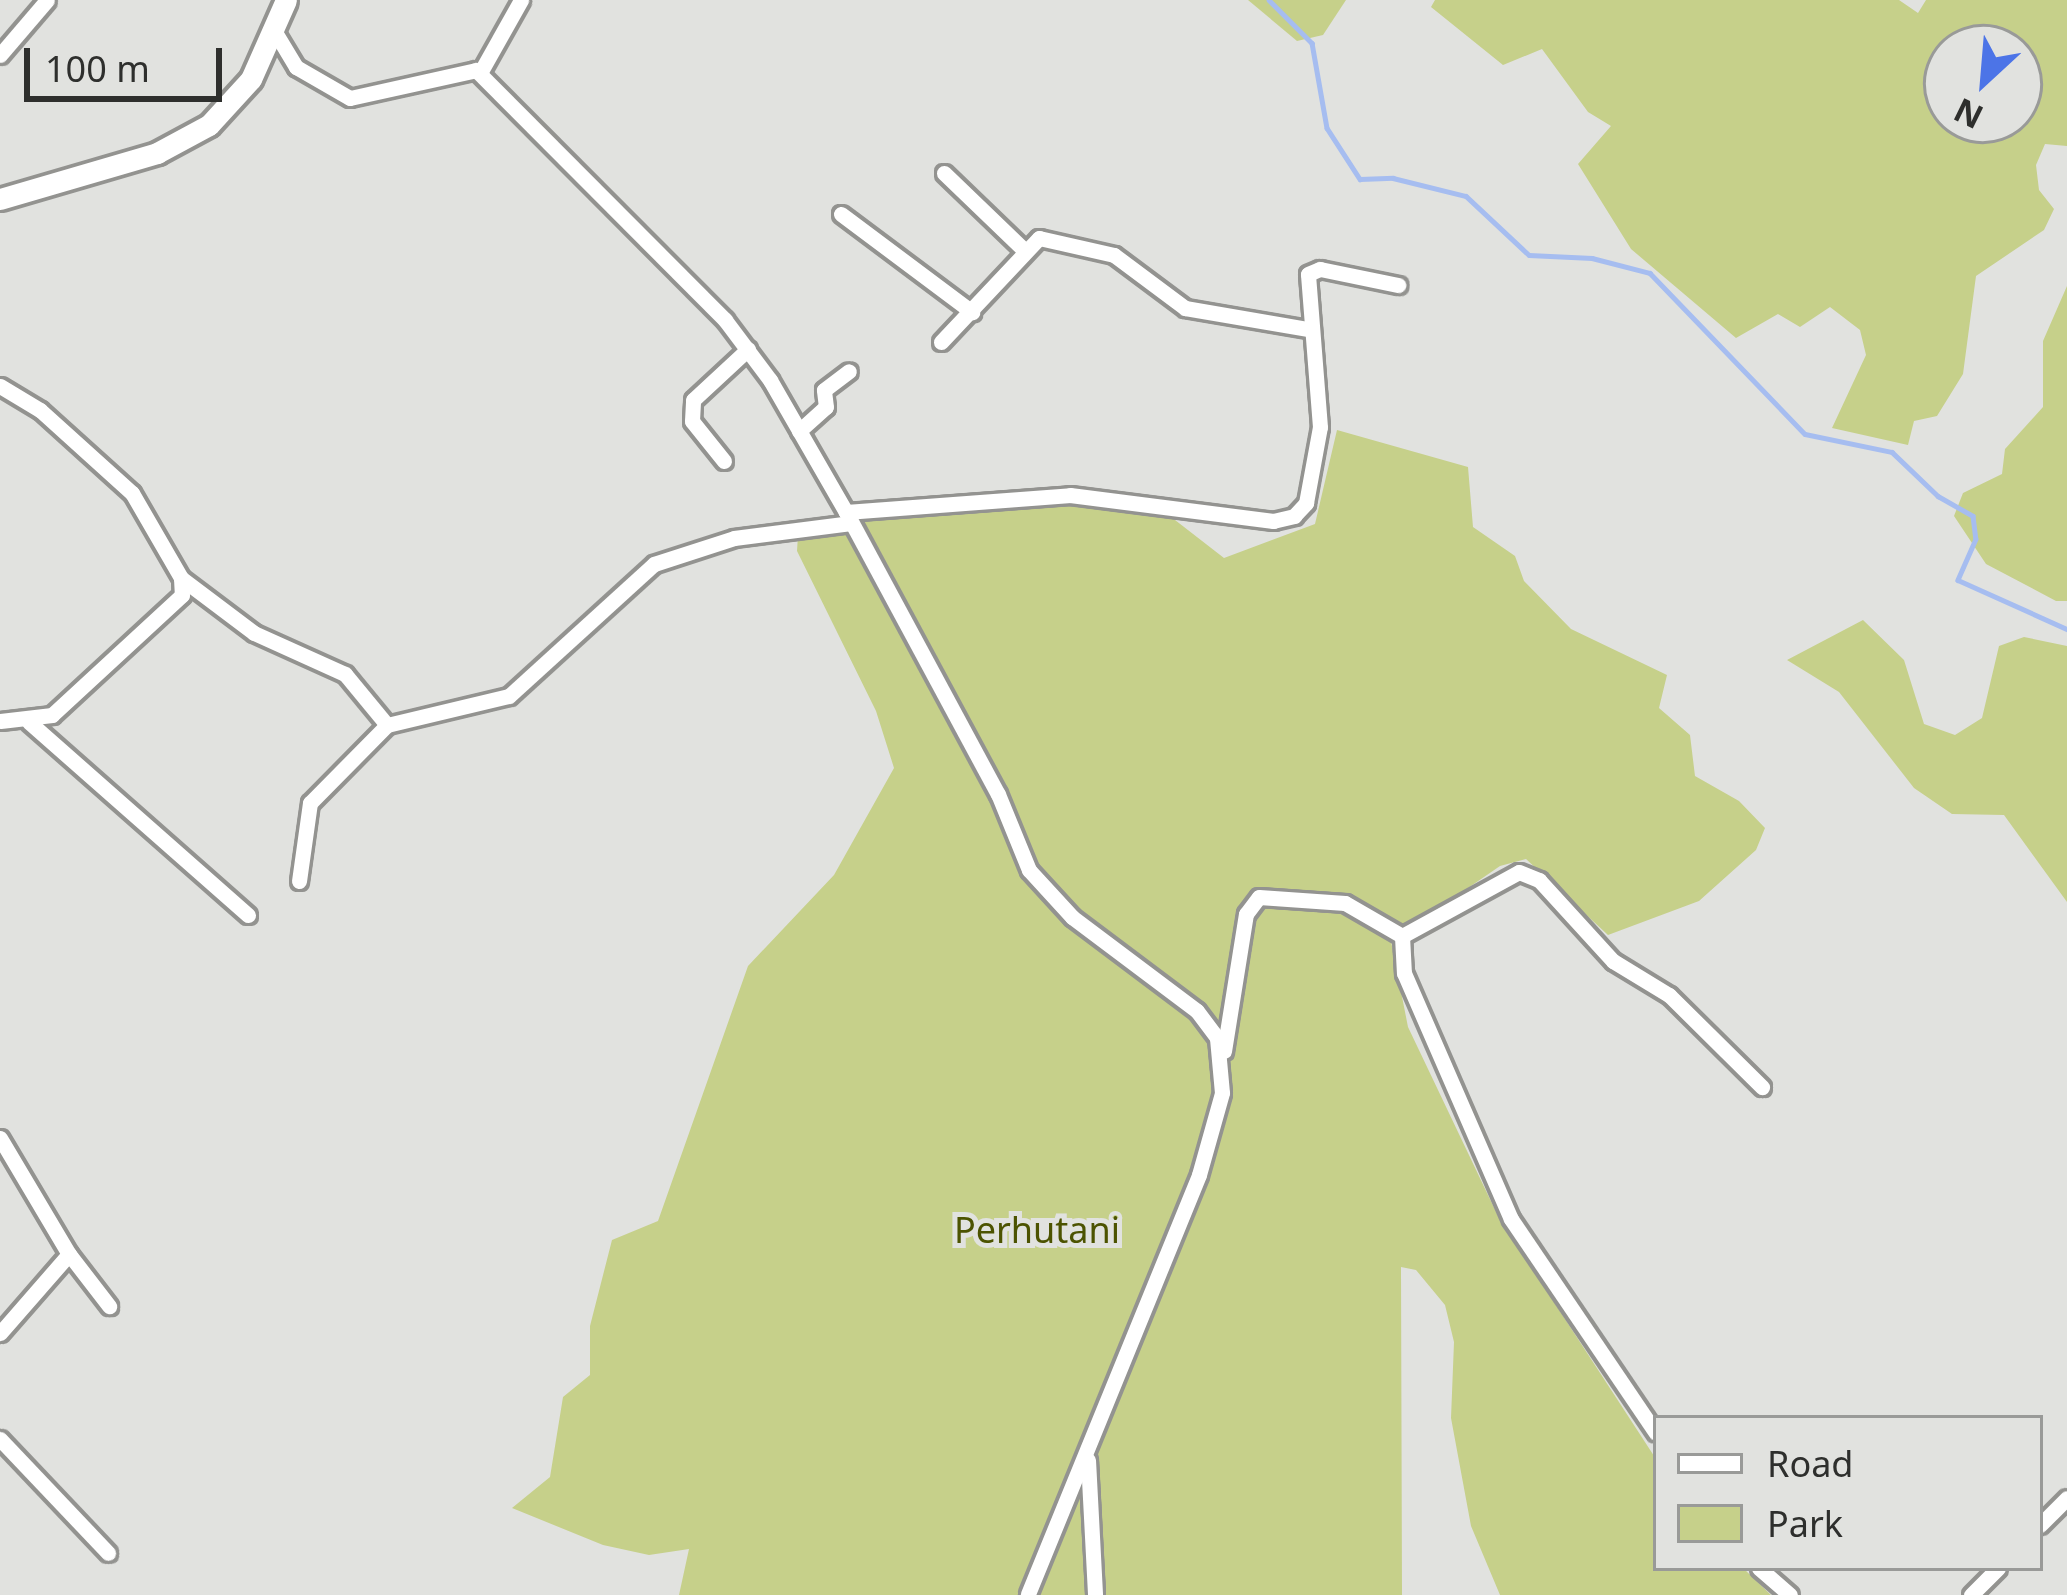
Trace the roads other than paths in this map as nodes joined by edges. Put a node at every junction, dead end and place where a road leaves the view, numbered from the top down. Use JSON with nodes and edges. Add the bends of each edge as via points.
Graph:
{"nodes":[{"id":1,"x":47,"y":0,"type":"edge"},
{"id":2,"x":286,"y":0,"type":"edge"},
{"id":3,"x":521,"y":0,"type":"edge"},
{"id":4,"x":275,"y":32,"type":"junction"},
{"id":5,"x":0,"y":55,"type":"edge"},
{"id":6,"x":480,"y":73,"type":"junction"},
{"id":7,"x":944,"y":172,"type":"dead end"},
{"id":8,"x":0,"y":199,"type":"edge"},
{"id":9,"x":841,"y":214,"type":"dead end"},
{"id":10,"x":1023,"y":249,"type":"junction"},
{"id":11,"x":1398,"y":285,"type":"dead end"},
{"id":12,"x":973,"y":312,"type":"junction"},
{"id":13,"x":1308,"y":329,"type":"junction"},
{"id":14,"x":941,"y":342,"type":"dead end"},
{"id":15,"x":748,"y":349,"type":"junction"},
{"id":16,"x":849,"y":371,"type":"dead end"},
{"id":17,"x":0,"y":386,"type":"edge"},
{"id":18,"x":800,"y":431,"type":"junction"},
{"id":19,"x":724,"y":460,"type":"dead end"},
{"id":20,"x":848,"y":517,"type":"junction"},
{"id":21,"x":181,"y":578,"type":"junction"},
{"id":22,"x":0,"y":721,"type":"edge"},
{"id":23,"x":29,"y":722,"type":"junction"},
{"id":24,"x":388,"y":724,"type":"junction"},
{"id":25,"x":299,"y":880,"type":"dead end"},
{"id":26,"x":248,"y":915,"type":"dead end"},
{"id":27,"x":1402,"y":936,"type":"junction"},
{"id":28,"x":1223,"y":1059,"type":"junction"},
{"id":29,"x":1762,"y":1087,"type":"dead end"},
{"id":30,"x":0,"y":1138,"type":"edge"},
{"id":31,"x":69,"y":1254,"type":"junction"},
{"id":32,"x":110,"y":1306,"type":"dead end"},
{"id":33,"x":0,"y":1334,"type":"edge"},
{"id":34,"x":1653,"y":1429,"type":"edge"},
{"id":35,"x":0,"y":1439,"type":"edge"},
{"id":36,"x":1087,"y":1450,"type":"junction"},
{"id":37,"x":2067,"y":1498,"type":"edge"},
{"id":38,"x":2043,"y":1522,"type":"edge"},
{"id":39,"x":108,"y":1553,"type":"dead end"},
{"id":40,"x":1762,"y":1571,"type":"edge"},
{"id":41,"x":1994,"y":1571,"type":"edge"},
{"id":42,"x":1028,"y":1595,"type":"edge"},
{"id":43,"x":1095,"y":1595,"type":"edge"},
{"id":44,"x":1790,"y":1595,"type":"edge"},
{"id":45,"x":1971,"y":1595,"type":"edge"}],
"edges":[{"from":1,"to":5,"type":"street"},
{"from":2,"to":4,"type":"highway"},
{"from":3,"to":6,"type":"street"},
{"from":4,"to":6,"type":"street","via":[[289,61],[342,97],[466,68]]},
{"from":4,"to":8,"type":"highway","via":[[230,107],[185,140]]},
{"from":6,"to":15,"type":"street"},
{"from":7,"to":10,"type":"street"},
{"from":9,"to":12,"type":"street"},
{"from":10,"to":12,"type":"street"},
{"from":10,"to":13,"type":"street","via":[[1039,238],[1106,251],[1185,308]]},
{"from":11,"to":13,"type":"street","via":[[1314,269]]},
{"from":12,"to":14,"type":"street"},
{"from":13,"to":20,"type":"street","via":[[1320,427],[1306,502],[1294,516],[1070,495]]},
{"from":15,"to":18,"type":"street"},
{"from":15,"to":19,"type":"street","via":[[693,400],[692,421]]},
{"from":16,"to":18,"type":"street","via":[[824,390],[826,407]]},
{"from":17,"to":21,"type":"street","via":[[40,410],[133,493]]},
{"from":18,"to":20,"type":"street"},
{"from":20,"to":24,"type":"street","via":[[734,538],[655,564],[509,696]]},
{"from":20,"to":28,"type":"street","via":[[998,794],[1029,870],[1072,917],[1197,1011]]},
{"from":21,"to":23,"type":"street","via":[[173,611],[60,710]]},
{"from":21,"to":24,"type":"street","via":[[238,623],[345,674]]},
{"from":22,"to":23,"type":"street"},
{"from":23,"to":26,"type":"street"},
{"from":24,"to":25,"type":"street","via":[[304,813]]},
{"from":27,"to":28,"type":"street","via":[[1345,903],[1259,896],[1246,914]]},
{"from":27,"to":29,"type":"street","via":[[1506,875],[1528,874],[1612,962],[1669,995]]},
{"from":27,"to":34,"type":"street","via":[[1404,973],[1511,1219]]},
{"from":28,"to":36,"type":"street","via":[[1199,1175]]},
{"from":30,"to":31,"type":"street"},
{"from":31,"to":32,"type":"street"},
{"from":31,"to":33,"type":"street"},
{"from":35,"to":39,"type":"street"},
{"from":36,"to":42,"type":"street"},
{"from":36,"to":43,"type":"street"},
{"from":37,"to":38,"type":"street"},
{"from":40,"to":44,"type":"street"},
{"from":41,"to":45,"type":"street"}]}
